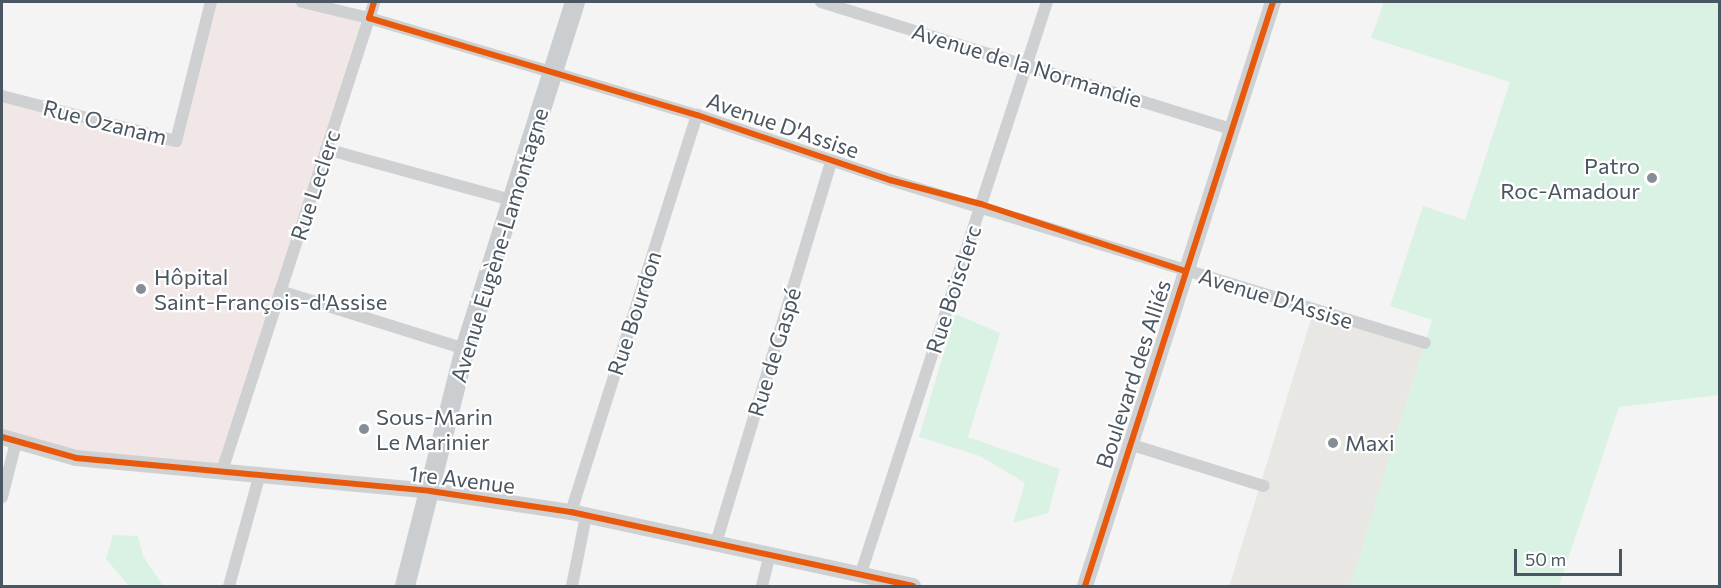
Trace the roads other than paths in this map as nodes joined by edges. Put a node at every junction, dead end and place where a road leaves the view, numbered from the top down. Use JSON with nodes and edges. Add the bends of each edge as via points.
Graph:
{"nodes":[{"id":1,"x":211,"y":2,"type":"edge"},
{"id":2,"x":302,"y":2,"type":"edge"},
{"id":3,"x":374,"y":2,"type":"edge"},
{"id":4,"x":575,"y":2,"type":"edge"},
{"id":5,"x":821,"y":2,"type":"edge"},
{"id":6,"x":1047,"y":2,"type":"edge"},
{"id":7,"x":1273,"y":2,"type":"edge"},
{"id":8,"x":369,"y":18,"type":"junction"},
{"id":9,"x":1027,"y":64,"type":"junction"},
{"id":10,"x":553,"y":71,"type":"junction"},
{"id":11,"x":2,"y":96,"type":"edge"},
{"id":12,"x":697,"y":115,"type":"junction"},
{"id":13,"x":1232,"y":129,"type":"junction"},
{"id":14,"x":326,"y":149,"type":"junction"},
{"id":15,"x":831,"y":161,"type":"junction"},
{"id":16,"x":512,"y":200,"type":"junction"},
{"id":17,"x":981,"y":204,"type":"junction"},
{"id":18,"x":1185,"y":271,"type":"junction"},
{"id":19,"x":280,"y":291,"type":"junction"},
{"id":20,"x":1425,"y":343,"type":"dead end"},
{"id":21,"x":465,"y":349,"type":"junction"},
{"id":22,"x":9,"y":439,"type":"edge"},
{"id":23,"x":1129,"y":444,"type":"junction"},
{"id":24,"x":222,"y":471,"type":"junction"},
{"id":25,"x":259,"y":477,"type":"junction"},
{"id":26,"x":1264,"y":486,"type":"dead end"},
{"id":27,"x":430,"y":491,"type":"junction"},
{"id":28,"x":2,"y":497,"type":"edge"},
{"id":29,"x":579,"y":514,"type":"junction"},
{"id":30,"x":716,"y":543,"type":"junction"},
{"id":31,"x":770,"y":555,"type":"junction"},
{"id":32,"x":860,"y":576,"type":"junction"},
{"id":33,"x":229,"y":586,"type":"edge"},
{"id":34,"x":405,"y":586,"type":"edge"},
{"id":35,"x":572,"y":586,"type":"edge"},
{"id":36,"x":762,"y":586,"type":"edge"},
{"id":37,"x":913,"y":586,"type":"edge"},
{"id":38,"x":1085,"y":586,"type":"edge"}],
"edges":[{"from":1,"to":11,"type":"street","name":"Rue Ozanam","via":[[176,141]]},
{"from":2,"to":8,"type":"street","name":"Avenue D'Assise"},
{"from":3,"to":8,"type":"street","name":"Rue Leclerc"},
{"from":4,"to":10,"type":"main road","name":"Avenue Eugène-Lamontagne"},
{"from":5,"to":9,"type":"street","name":"Avenue de la Normandie"},
{"from":6,"to":9,"type":"street","name":"Rue Boisclerc"},
{"from":7,"to":13,"type":"street","name":"Boulevard des Alliés"},
{"from":8,"to":10,"type":"street","name":"Avenue D'Assise"},
{"from":8,"to":14,"type":"street","name":"Rue Leclerc"},
{"from":9,"to":13,"type":"street","name":"Avenue de la Normandie"},
{"from":9,"to":17,"type":"street","name":"Rue Boisclerc"},
{"from":10,"to":12,"type":"street","name":"Avenue D'Assise"},
{"from":10,"to":16,"type":"main road","name":"Avenue Eugène-Lamontagne"},
{"from":12,"to":15,"type":"street","name":"Avenue D'Assise"},
{"from":12,"to":29,"type":"street","name":"Rue Bourdon"},
{"from":13,"to":18,"type":"street","name":"Boulevard des Alliés"},
{"from":14,"to":16,"type":"street"},
{"from":14,"to":19,"type":"street","name":"Rue Leclerc"},
{"from":15,"to":17,"type":"street","name":"Avenue D'Assise"},
{"from":15,"to":30,"type":"street","name":"Rue de Gaspé"},
{"from":16,"to":21,"type":"main road","name":"Avenue Eugène-Lamontagne"},
{"from":17,"to":18,"type":"street","name":"Avenue D'Assise"},
{"from":17,"to":32,"type":"street","name":"Rue Boisclerc"},
{"from":18,"to":20,"type":"street","name":"Avenue D'Assise"},
{"from":18,"to":23,"type":"street","name":"Boulevard des Alliés"},
{"from":19,"to":21,"type":"street"},
{"from":19,"to":24,"type":"street","name":"Rue Leclerc"},
{"from":21,"to":27,"type":"main road","name":"Avenue Eugène-Lamontagne"},
{"from":22,"to":24,"type":"street","name":"1re Avenue","via":[[76,458]]},
{"from":22,"to":28,"type":"street"},
{"from":23,"to":26,"type":"street"},
{"from":23,"to":38,"type":"street","name":"Boulevard des Alliés"},
{"from":24,"to":25,"type":"street","name":"1re Avenue"},
{"from":25,"to":27,"type":"street","name":"1re Avenue"},
{"from":25,"to":33,"type":"street"},
{"from":27,"to":29,"type":"street","name":"1re Avenue"},
{"from":27,"to":34,"type":"main road","name":"Avenue Eugène-Lamontagne"},
{"from":29,"to":30,"type":"street","name":"1re Avenue"},
{"from":29,"to":35,"type":"street","name":"Rue Bourdon"},
{"from":30,"to":31,"type":"street","name":"1re Avenue"},
{"from":31,"to":32,"type":"street","name":"1re Avenue"},
{"from":31,"to":36,"type":"street"},
{"from":32,"to":37,"type":"street","name":"1re Avenue"}]}
